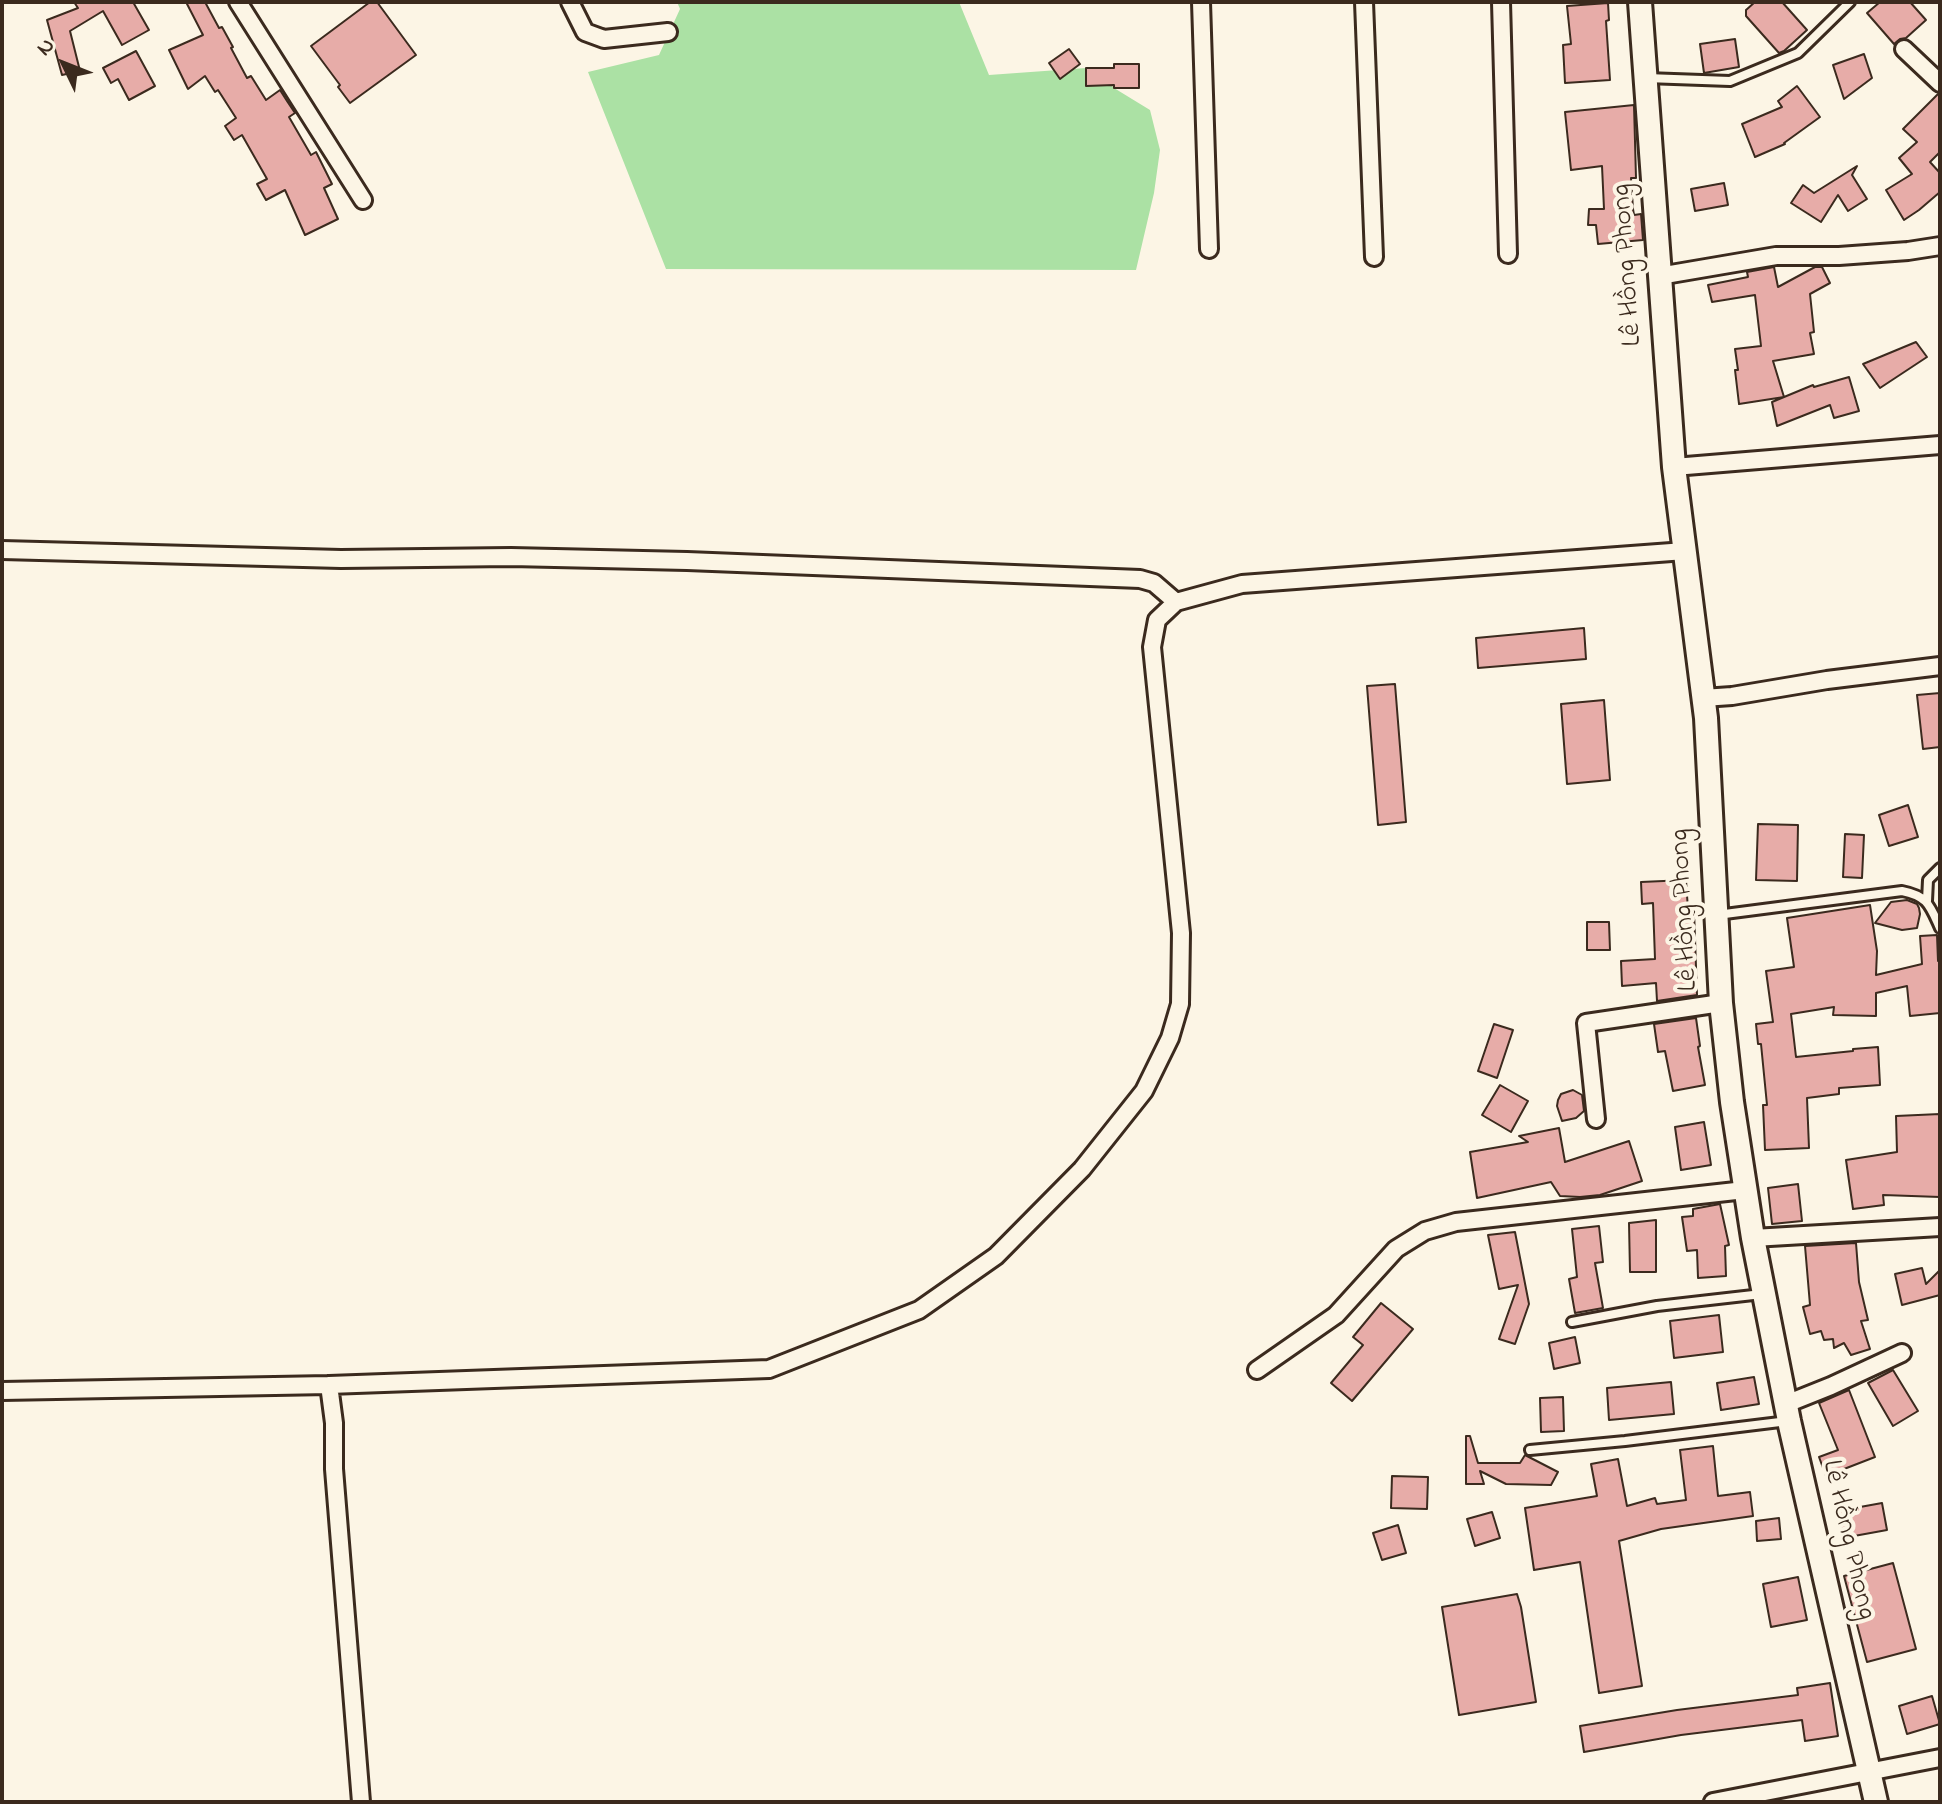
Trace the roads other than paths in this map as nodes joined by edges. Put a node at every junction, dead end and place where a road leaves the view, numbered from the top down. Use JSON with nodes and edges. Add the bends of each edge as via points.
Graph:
{"nodes":[{"id":1,"x":238,"y":2,"type":"edge"},
{"id":2,"x":570,"y":2,"type":"edge"},
{"id":3,"x":1201,"y":2,"type":"edge"},
{"id":4,"x":1364,"y":2,"type":"edge"},
{"id":5,"x":1501,"y":2,"type":"edge"},
{"id":6,"x":1640,"y":2,"type":"edge"},
{"id":7,"x":1850,"y":2,"type":"edge"},
{"id":8,"x":668,"y":32,"type":"dead end"},
{"id":9,"x":1904,"y":49,"type":"dead end"},
{"id":10,"x":1646,"y":78,"type":"junction"},
{"id":11,"x":1940,"y":83,"type":"edge"},
{"id":12,"x":363,"y":200,"type":"dead end"},
{"id":13,"x":1940,"y":246,"type":"edge"},
{"id":14,"x":1209,"y":249,"type":"dead end"},
{"id":15,"x":1508,"y":254,"type":"dead end"},
{"id":16,"x":1374,"y":257,"type":"dead end"},
{"id":17,"x":1659,"y":276,"type":"junction"},
{"id":18,"x":1940,"y":445,"type":"edge"},
{"id":19,"x":1674,"y":467,"type":"junction"},
{"id":20,"x":2,"y":550,"type":"edge"},
{"id":21,"x":1685,"y":551,"type":"junction"},
{"id":22,"x":1176,"y":602,"type":"junction"},
{"id":23,"x":1940,"y":666,"type":"edge"},
{"id":24,"x":1703,"y":698,"type":"junction"},
{"id":25,"x":1940,"y":868,"type":"edge"},
{"id":26,"x":1927,"y":901,"type":"junction"},
{"id":27,"x":1716,"y":915,"type":"junction"},
{"id":28,"x":1940,"y":928,"type":"edge"},
{"id":29,"x":1721,"y":1003,"type":"junction"},
{"id":30,"x":1596,"y":1119,"type":"dead end"},
{"id":31,"x":1745,"y":1190,"type":"junction"},
{"id":32,"x":1940,"y":1227,"type":"edge"},
{"id":33,"x":1753,"y":1238,"type":"junction"},
{"id":34,"x":1765,"y":1294,"type":"junction"},
{"id":35,"x":1572,"y":1322,"type":"dead end"},
{"id":36,"x":1902,"y":1353,"type":"dead end"},
{"id":37,"x":1257,"y":1370,"type":"dead end"},
{"id":38,"x":329,"y":1385,"type":"junction"},
{"id":39,"x":2,"y":1391,"type":"edge"},
{"id":40,"x":1787,"y":1412,"type":"junction"},
{"id":41,"x":1530,"y":1450,"type":"dead end"},
{"id":42,"x":1940,"y":1758,"type":"edge"},
{"id":43,"x":1868,"y":1772,"type":"junction"},
{"id":44,"x":361,"y":1802,"type":"edge"},
{"id":45,"x":1713,"y":1802,"type":"edge"},
{"id":46,"x":1876,"y":1802,"type":"edge"}],
"edges":[{"from":1,"to":12,"type":"street"},
{"from":2,"to":8,"type":"street","via":[[585,32],[604,39]]},
{"from":3,"to":14,"type":"street"},
{"from":4,"to":16,"type":"street"},
{"from":5,"to":15,"type":"street"},
{"from":6,"to":10,"type":"street","name":"Lê Hồng Phong"},
{"from":7,"to":10,"type":"lane","via":[[1798,53],[1730,81]]},
{"from":9,"to":11,"type":"street"},
{"from":10,"to":17,"type":"street","name":"Lê Hồng Phong"},
{"from":13,"to":17,"type":"street","via":[[1776,256]]},
{"from":17,"to":19,"type":"street","name":"Lê Hồng Phong"},
{"from":18,"to":19,"type":"street"},
{"from":19,"to":21,"type":"street","name":"Lê Hồng Phong"},
{"from":20,"to":22,"type":"street","via":[[687,561],[1140,579],[1154,583]]},
{"from":21,"to":22,"type":"street","via":[[1242,584]]},
{"from":21,"to":24,"type":"street","name":"Lê Hồng Phong"},
{"from":22,"to":38,"type":"street","via":[[1157,620],[1152,647],[1181,933],[1180,1004],[1144,1091],[1091,1158],[996,1256],[919,1310],[769,1369]]},
{"from":23,"to":24,"type":"street"},
{"from":24,"to":27,"type":"street","name":"Lê Hồng Phong"},
{"from":25,"to":26,"type":"lane","via":[[1928,880]]},
{"from":26,"to":27,"type":"lane","via":[[1902,891]]},
{"from":26,"to":28,"type":"lane"},
{"from":27,"to":29,"type":"street","name":"Lê Hồng Phong"},
{"from":29,"to":30,"type":"street","via":[[1586,1023]]},
{"from":29,"to":31,"type":"street","name":"Lê Hồng Phong"},
{"from":31,"to":33,"type":"street","name":"Lê Hồng Phong"},
{"from":31,"to":37,"type":"street","via":[[1456,1222],[1425,1231],[1396,1249],[1336,1315]]},
{"from":32,"to":33,"type":"street"},
{"from":33,"to":34,"type":"street","name":"Lê Hồng Phong"},
{"from":34,"to":35,"type":"lane"},
{"from":34,"to":40,"type":"street","name":"Lê Hồng Phong"},
{"from":36,"to":40,"type":"street"},
{"from":38,"to":39,"type":"street"},
{"from":38,"to":44,"type":"street"},
{"from":40,"to":41,"type":"lane","via":[[1625,1441]]},
{"from":40,"to":43,"type":"street","name":"Lê Hồng Phong"},
{"from":42,"to":43,"type":"street"},
{"from":43,"to":45,"type":"street"},
{"from":43,"to":46,"type":"street","name":"Lê Hồng Phong"}]}
